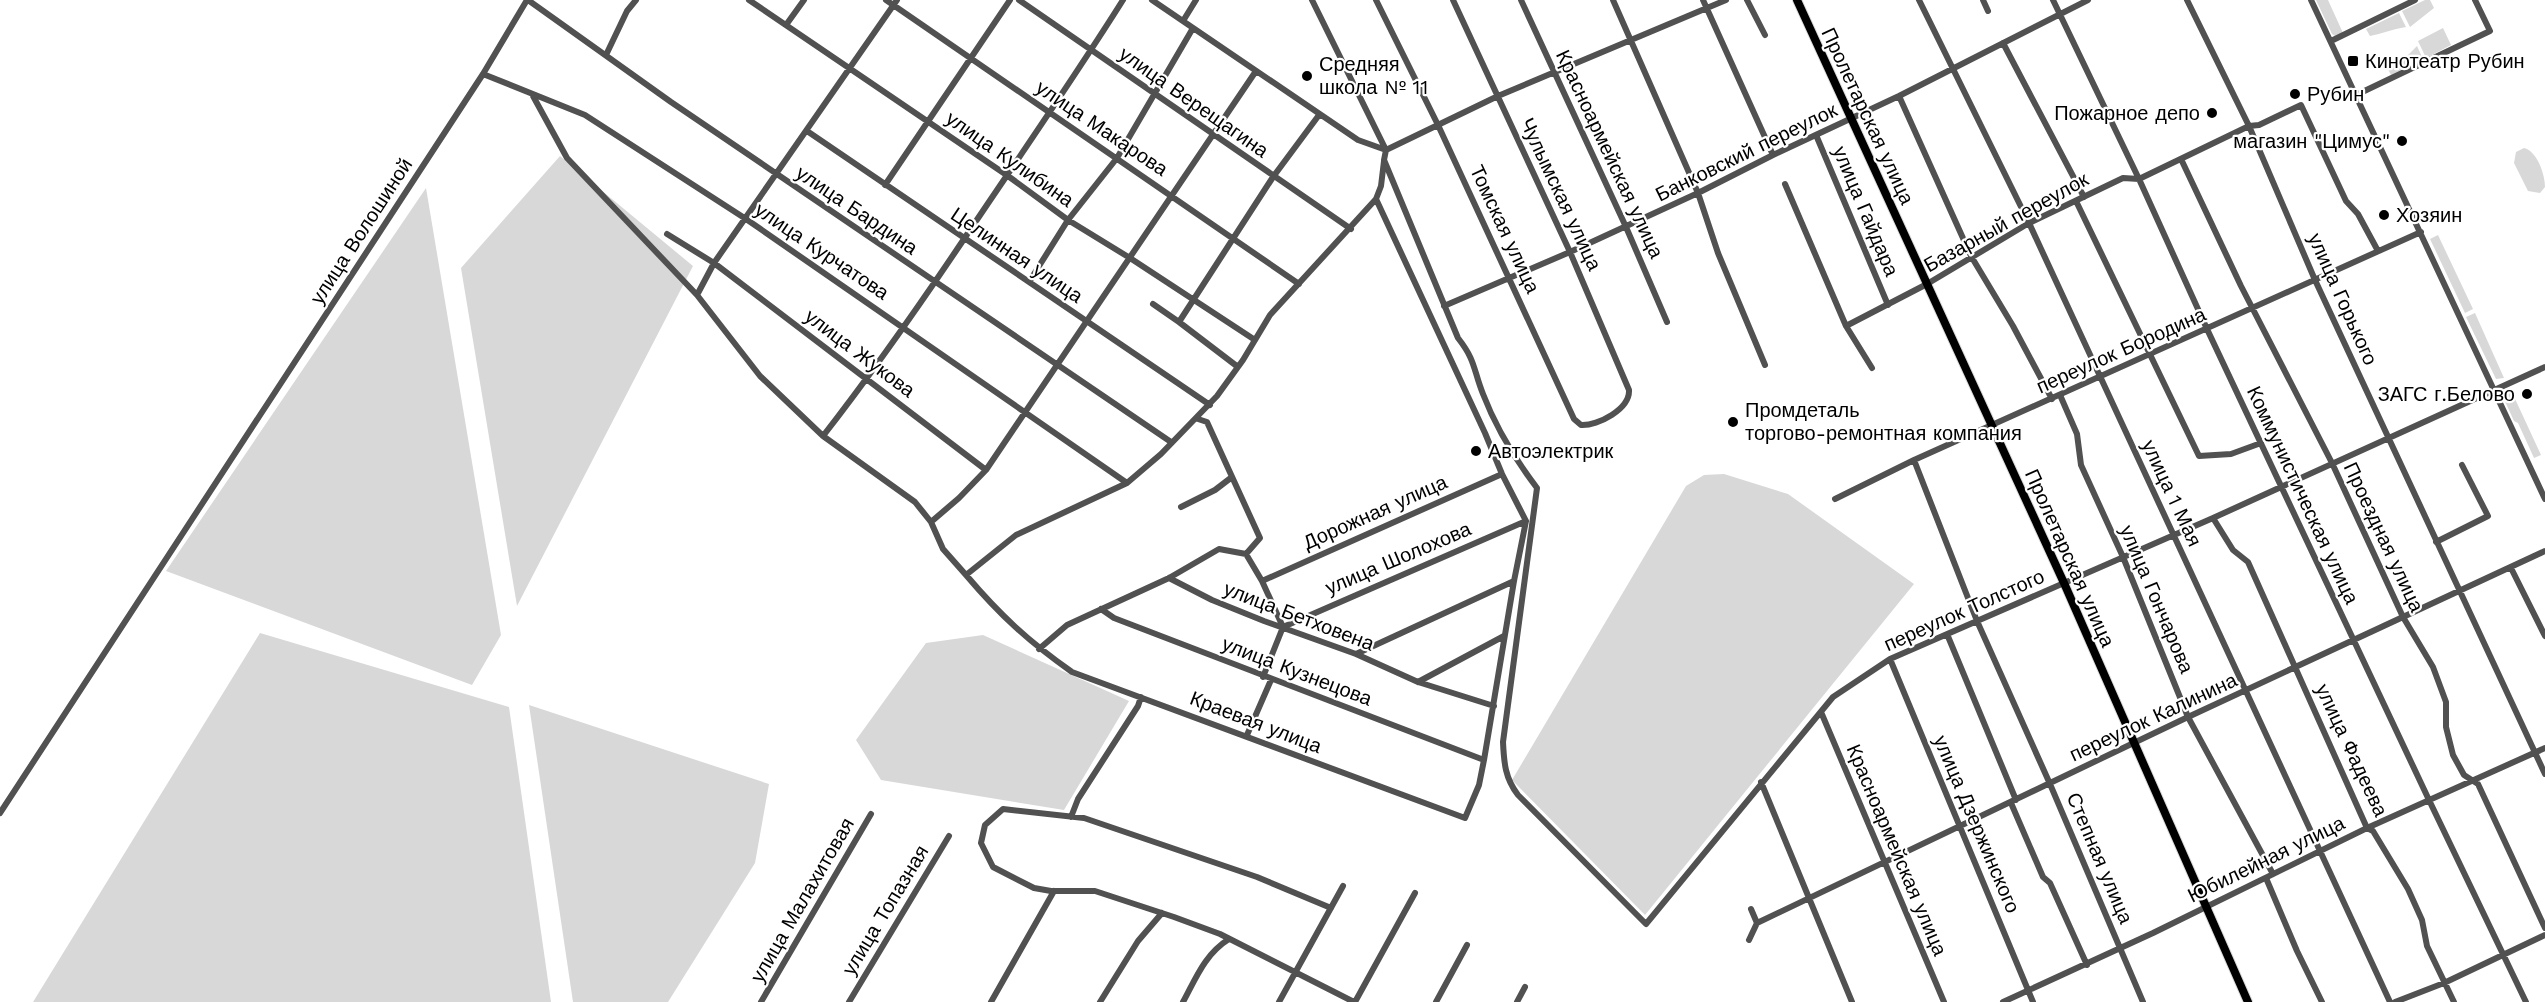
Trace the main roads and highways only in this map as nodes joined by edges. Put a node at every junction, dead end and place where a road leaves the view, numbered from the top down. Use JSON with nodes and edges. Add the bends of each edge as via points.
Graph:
{"nodes":[{"id":1,"x":1797,"y":0,"type":"edge"},
{"id":2,"x":2248,"y":1002,"type":"edge"}],
"edges":[{"from":1,"to":2,"type":"main road","name":"Пролетарская улица","via":[[2064,583]]}]}
